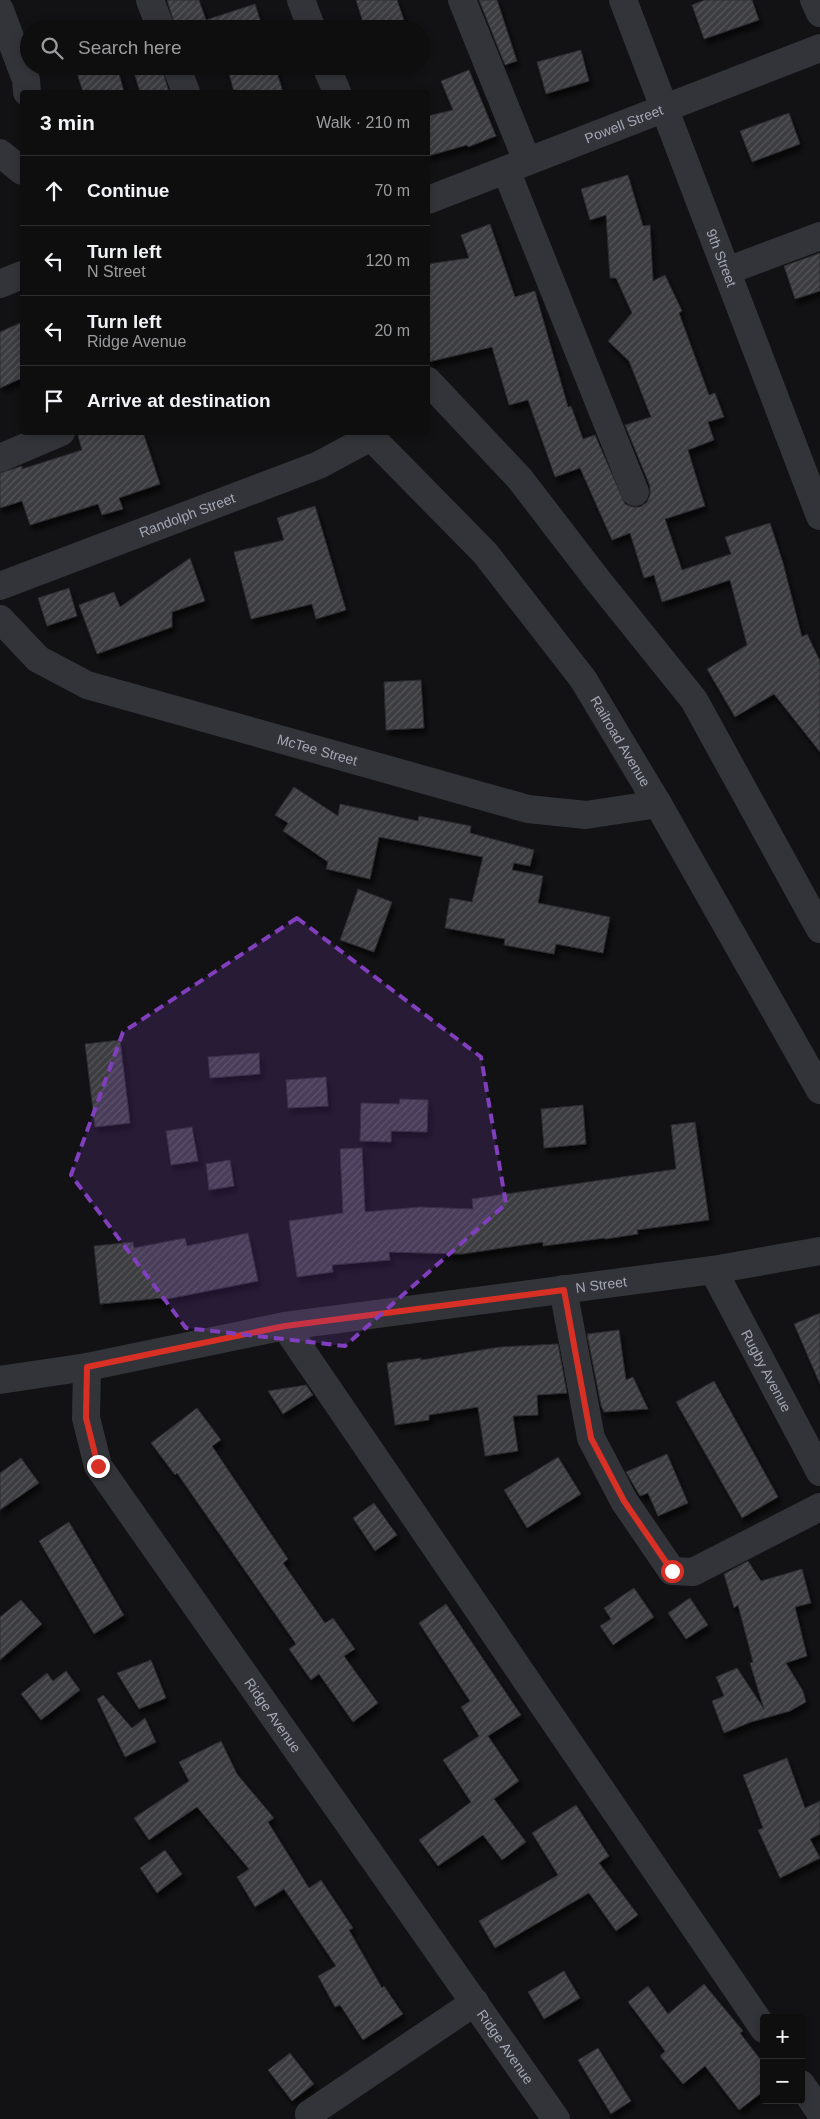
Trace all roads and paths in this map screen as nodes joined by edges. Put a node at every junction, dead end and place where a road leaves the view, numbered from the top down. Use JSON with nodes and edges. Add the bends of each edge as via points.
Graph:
{"nodes":[{"id":1,"x":150,"y":0,"type":"edge"},
{"id":2,"x":301,"y":0,"type":"edge"},
{"id":3,"x":462,"y":0,"type":"edge"},
{"id":4,"x":623,"y":0,"type":"edge"},
{"id":5,"x":814,"y":0,"type":"edge"},
{"id":6,"x":0,"y":10,"type":"edge"},
{"id":7,"x":820,"y":13,"type":"edge"},
{"id":8,"x":158,"y":20,"type":"edge"},
{"id":9,"x":309,"y":20,"type":"edge"},
{"id":10,"x":820,"y":48,"type":"edge"},
{"id":11,"x":20,"y":64,"type":"edge"},
{"id":12,"x":24,"y":75,"type":"edge"},
{"id":13,"x":179,"y":75,"type":"edge"},
{"id":14,"x":329,"y":75,"type":"edge"},
{"id":15,"x":27,"y":90,"type":"edge"},
{"id":16,"x":185,"y":90,"type":"edge"},
{"id":17,"x":335,"y":90,"type":"edge"},
{"id":18,"x":664,"y":109,"type":"junction"},
{"id":19,"x":516,"y":165,"type":"junction"},
{"id":20,"x":430,"y":199,"type":"edge"},
{"id":21,"x":820,"y":236,"type":"edge"},
{"id":22,"x":727,"y":272,"type":"junction"},
{"id":23,"x":20,"y":276,"type":"edge"},
{"id":24,"x":0,"y":284,"type":"edge"},
{"id":25,"x":430,"y":383,"type":"edge"},
{"id":26,"x":54,"y":435,"type":"edge"},
{"id":27,"x":369,"y":435,"type":"edge"},
{"id":28,"x":0,"y":458,"type":"edge"},
{"id":29,"x":635,"y":492,"type":"dead end"},
{"id":30,"x":820,"y":516,"type":"edge"},
{"id":31,"x":0,"y":586,"type":"edge"},
{"id":32,"x":0,"y":618,"type":"edge"},
{"id":33,"x":658,"y":804,"type":"junction"},
{"id":34,"x":820,"y":929,"type":"edge"},
{"id":35,"x":820,"y":1090,"type":"edge"},
{"id":36,"x":820,"y":1251,"type":"edge"},
{"id":37,"x":713,"y":1270,"type":"junction"},
{"id":38,"x":564,"y":1290,"type":"junction"},
{"id":39,"x":285,"y":1326,"type":"junction"},
{"id":40,"x":87,"y":1367,"type":"junction"},
{"id":41,"x":0,"y":1380,"type":"edge"},
{"id":42,"x":820,"y":1472,"type":"edge"},
{"id":43,"x":820,"y":1507,"type":"edge"},
{"id":44,"x":475,"y":2002,"type":"junction"},
{"id":45,"x":760,"y":2023,"type":"edge"},
{"id":46,"x":805,"y":2090,"type":"edge"},
{"id":47,"x":820,"y":2112,"type":"edge"},
{"id":48,"x":309,"y":2114,"type":"dead end"},
{"id":49,"x":556,"y":2119,"type":"edge"}],
"edges":[{"from":1,"to":8,"type":"street"},
{"from":2,"to":9,"type":"street"},
{"from":3,"to":19,"type":"street"},
{"from":4,"to":18,"type":"street","name":"9th Street"},
{"from":5,"to":7,"type":"street"},
{"from":6,"to":11,"type":"street"},
{"from":10,"to":18,"type":"street","name":"Powell Street"},
{"from":12,"to":15,"type":"street"},
{"from":13,"to":16,"type":"street"},
{"from":14,"to":17,"type":"street"},
{"from":18,"to":19,"type":"street","name":"Powell Street"},
{"from":18,"to":22,"type":"street","name":"9th Street"},
{"from":19,"to":20,"type":"street","name":"Powell Street"},
{"from":19,"to":29,"type":"street"},
{"from":21,"to":22,"type":"street"},
{"from":22,"to":30,"type":"street","name":"9th Street"},
{"from":23,"to":24,"type":"street"},
{"from":25,"to":34,"type":"street","via":[[520,479],[694,700]]},
{"from":26,"to":28,"type":"street"},
{"from":27,"to":31,"type":"street","name":"Randolph Street","via":[[319,465]]},
{"from":27,"to":33,"type":"street","name":"Railroad Avenue","via":[[485,553],[583,679]]},
{"from":32,"to":33,"type":"street","name":"McTee Street","via":[[38,659],[86,685],[528,809],[586,815]]},
{"from":33,"to":35,"type":"street","name":"Railroad Avenue"},
{"from":36,"to":37,"type":"street","name":"N Street"},
{"from":37,"to":38,"type":"street","name":"N Street"},
{"from":37,"to":42,"type":"street","name":"Rugby Avenue"},
{"from":38,"to":39,"type":"street","name":"N Street"},
{"from":38,"to":43,"type":"street","via":[[591,1438],[624,1501],[672,1571],[693,1572]]},
{"from":39,"to":40,"type":"street","name":"N Street"},
{"from":39,"to":45,"type":"street"},
{"from":40,"to":41,"type":"street"},
{"from":40,"to":44,"type":"street","name":"Ridge Avenue","via":[[86,1418],[98,1466]]},
{"from":44,"to":48,"type":"street"},
{"from":44,"to":49,"type":"street","name":"Ridge Avenue"},
{"from":46,"to":47,"type":"street"}]}
